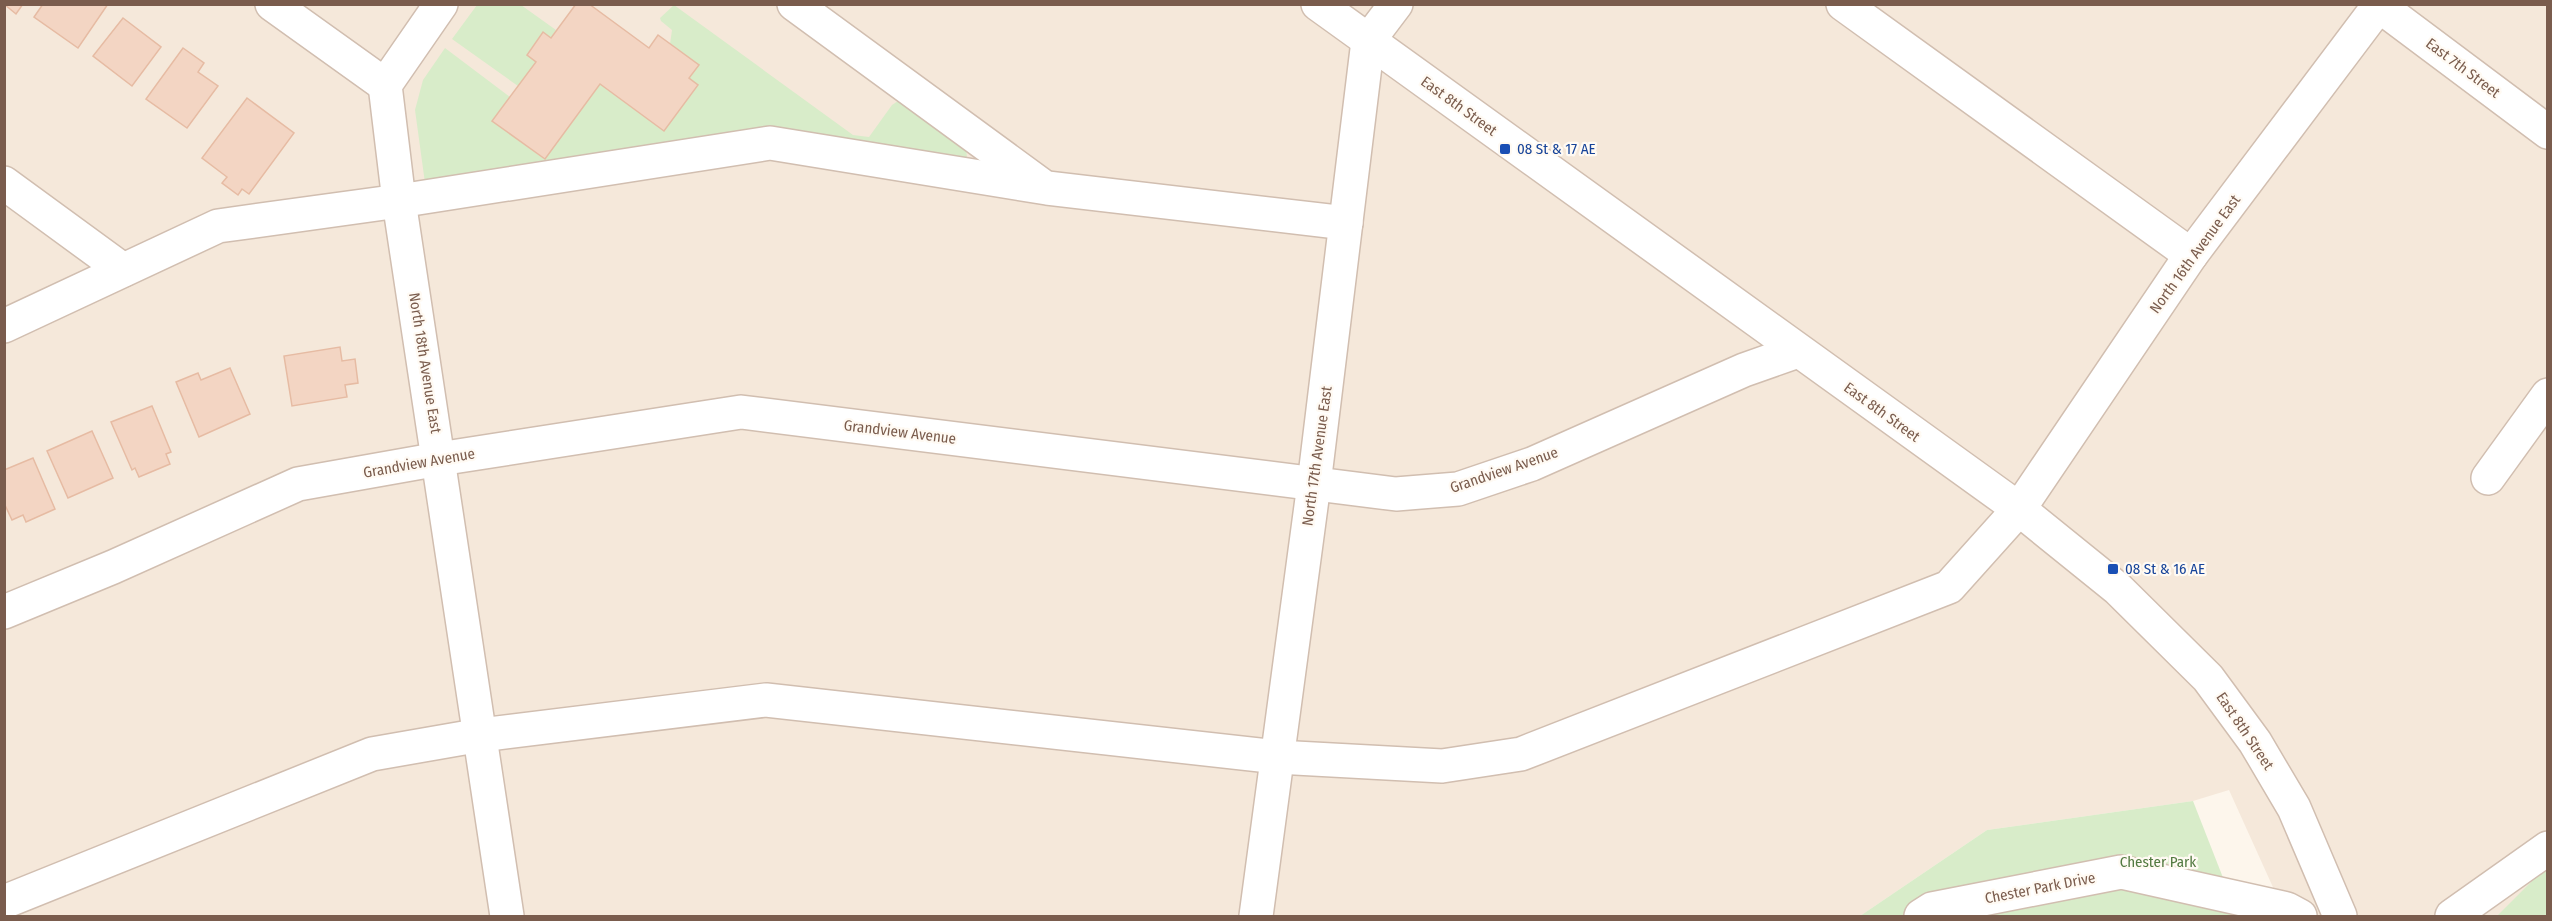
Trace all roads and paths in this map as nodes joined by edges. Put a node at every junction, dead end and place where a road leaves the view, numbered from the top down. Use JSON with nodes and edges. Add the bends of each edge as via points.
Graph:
{"nodes":[{"id":1,"x":272,"y":4,"type":"edge"},
{"id":2,"x":441,"y":4,"type":"edge"},
{"id":3,"x":794,"y":4,"type":"edge"},
{"id":4,"x":1318,"y":4,"type":"edge"},
{"id":5,"x":1396,"y":4,"type":"edge"},
{"id":6,"x":1843,"y":4,"type":"edge"},
{"id":7,"x":2379,"y":5,"type":"edge"},
{"id":8,"x":1368,"y":41,"type":"junction"},
{"id":9,"x":385,"y":85,"type":"junction"},
{"id":10,"x":2547,"y":132,"type":"edge"},
{"id":11,"x":4,"y":183,"type":"edge"},
{"id":12,"x":1047,"y":188,"type":"junction"},
{"id":13,"x":399,"y":201,"type":"junction"},
{"id":14,"x":1346,"y":223,"type":"junction"},
{"id":15,"x":2191,"y":255,"type":"junction"},
{"id":16,"x":123,"y":270,"type":"junction"},
{"id":17,"x":4,"y":326,"type":"edge"},
{"id":18,"x":1798,"y":351,"type":"junction"},
{"id":19,"x":2547,"y":395,"type":"edge"},
{"id":20,"x":440,"y":459,"type":"junction"},
{"id":21,"x":2488,"y":478,"type":"dead end"},
{"id":22,"x":1314,"y":484,"type":"junction"},
{"id":23,"x":2019,"y":509,"type":"junction"},
{"id":24,"x":4,"y":612,"type":"edge"},
{"id":25,"x":482,"y":735,"type":"junction"},
{"id":26,"x":1277,"y":757,"type":"junction"},
{"id":27,"x":2547,"y":848,"type":"edge"},
{"id":28,"x":4,"y":902,"type":"edge"},
{"id":29,"x":507,"y":916,"type":"edge"},
{"id":30,"x":1256,"y":916,"type":"edge"},
{"id":31,"x":1921,"y":916,"type":"edge"},
{"id":32,"x":2301,"y":916,"type":"edge"},
{"id":33,"x":2340,"y":916,"type":"edge"},
{"id":34,"x":2452,"y":916,"type":"edge"}],
"edges":[{"from":1,"to":9,"type":"street"},
{"from":2,"to":9,"type":"street"},
{"from":3,"to":12,"type":"street"},
{"from":4,"to":8,"type":"street","name":"East 8th Street"},
{"from":5,"to":8,"type":"street"},
{"from":6,"to":15,"type":"street"},
{"from":7,"to":10,"type":"street","name":"East 7th Street"},
{"from":7,"to":15,"type":"street","name":"North 16th Avenue East"},
{"from":8,"to":14,"type":"street","name":"North 17th Avenue East"},
{"from":8,"to":18,"type":"street","name":"East 8th Street"},
{"from":9,"to":13,"type":"street","name":"North 18th Avenue East"},
{"from":11,"to":16,"type":"street"},
{"from":12,"to":13,"type":"street","via":[[770,143]]},
{"from":12,"to":14,"type":"street"},
{"from":13,"to":16,"type":"street","via":[[218,226]]},
{"from":13,"to":20,"type":"street","name":"North 18th Avenue East"},
{"from":14,"to":22,"type":"street","name":"North 17th Avenue East"},
{"from":15,"to":23,"type":"street","name":"North 16th Avenue East"},
{"from":16,"to":17,"type":"street"},
{"from":18,"to":22,"type":"street","name":"Grandview Avenue","via":[[1744,370],[1532,464],[1458,489],[1396,494]]},
{"from":18,"to":23,"type":"street","name":"East 8th Street"},
{"from":19,"to":21,"type":"street"},
{"from":20,"to":22,"type":"street","name":"Grandview Avenue","via":[[741,412]]},
{"from":20,"to":24,"type":"street","name":"Grandview Avenue","via":[[298,484]]},
{"from":20,"to":25,"type":"street","name":"North 18th Avenue East"},
{"from":22,"to":26,"type":"street","name":"North 17th Avenue East"},
{"from":23,"to":26,"type":"street","name":"North 16th Avenue East","via":[[1949,587],[1521,754],[1442,766]]},
{"from":23,"to":33,"type":"street","name":"East 8th Street","via":[[2118,588],[2208,678],[2255,742],[2294,808]]},
{"from":25,"to":26,"type":"street","name":"North 16th Avenue East","via":[[766,700]]},
{"from":25,"to":28,"type":"street","name":"North 16th Avenue East","via":[[372,754]]},
{"from":25,"to":29,"type":"street","name":"North 18th Avenue East"},
{"from":26,"to":30,"type":"street","name":"North 17th Avenue East"},
{"from":27,"to":34,"type":"street"},
{"from":31,"to":32,"type":"street","name":"Chester Park Drive","via":[[1932,909],[2121,872],[2287,909]]}]}
